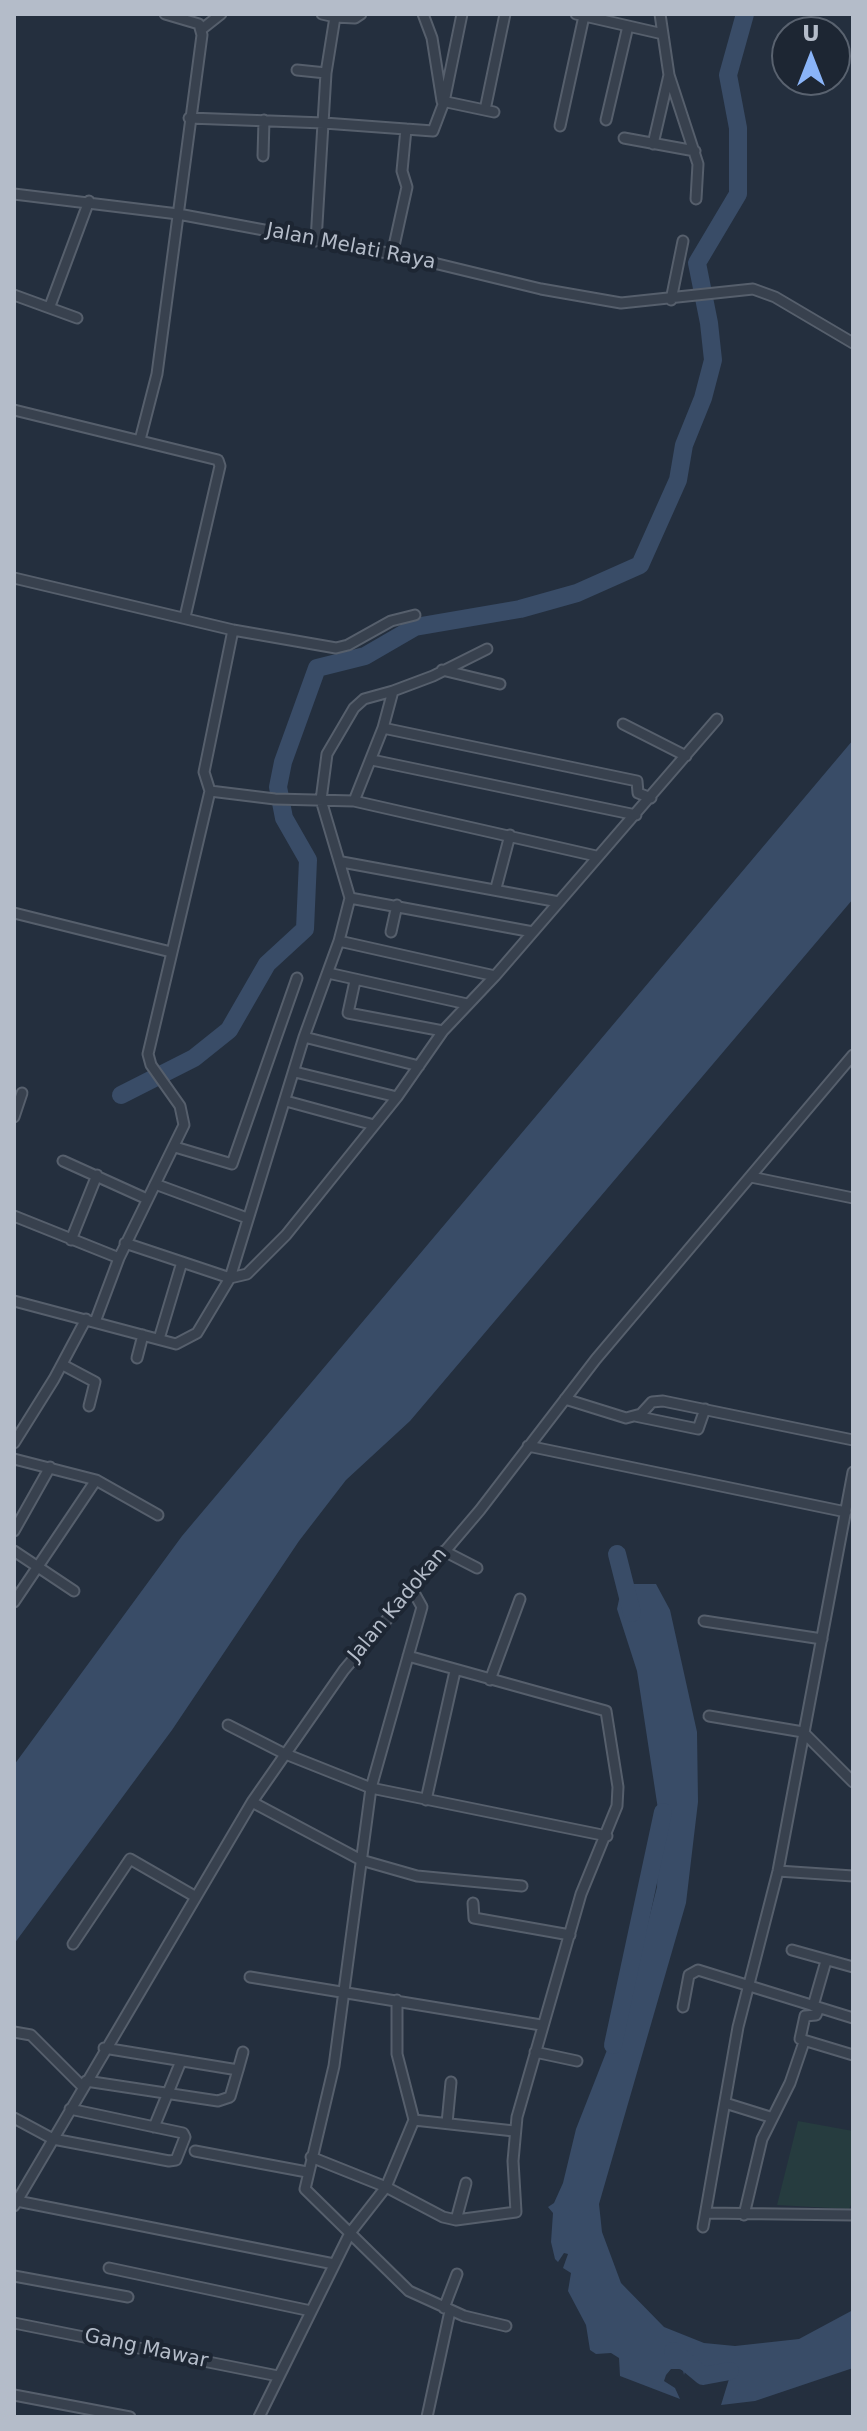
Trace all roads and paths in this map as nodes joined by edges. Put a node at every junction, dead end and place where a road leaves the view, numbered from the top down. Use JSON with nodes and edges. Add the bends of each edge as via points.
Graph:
{"nodes":[{"id":1,"x":165,"y":14,"type":"edge"},
{"id":2,"x":221,"y":14,"type":"edge"},
{"id":3,"x":322,"y":14,"type":"edge"},
{"id":4,"x":361,"y":14,"type":"edge"},
{"id":5,"x":423,"y":14,"type":"edge"},
{"id":6,"x":456,"y":14,"type":"edge"},
{"id":7,"x":462,"y":14,"type":"edge"},
{"id":8,"x":505,"y":14,"type":"edge"},
{"id":9,"x":660,"y":14,"type":"edge"},
{"id":10,"x":580,"y":15,"type":"edge"},
{"id":11,"x":335,"y":17,"type":"junction"},
{"id":12,"x":460,"y":25,"type":"junction"},
{"id":13,"x":628,"y":26,"type":"junction"},
{"id":14,"x":202,"y":29,"type":"junction"},
{"id":15,"x":663,"y":34,"type":"junction"},
{"id":16,"x":297,"y":70,"type":"dead end"},
{"id":17,"x":326,"y":73,"type":"junction"},
{"id":18,"x":669,"y":75,"type":"junction"},
{"id":19,"x":444,"y":102,"type":"junction"},
{"id":20,"x":189,"y":118,"type":"junction"},
{"id":21,"x":264,"y":120,"type":"junction"},
{"id":22,"x":606,"y":120,"type":"dead end"},
{"id":23,"x":324,"y":123,"type":"junction"},
{"id":24,"x":560,"y":126,"type":"dead end"},
{"id":25,"x":406,"y":129,"type":"junction"},
{"id":26,"x":624,"y":138,"type":"dead end"},
{"id":27,"x":653,"y":144,"type":"junction"},
{"id":28,"x":695,"y":151,"type":"junction"},
{"id":29,"x":263,"y":156,"type":"dead end"},
{"id":30,"x":14,"y":194,"type":"edge"},
{"id":31,"x":696,"y":199,"type":"dead end"},
{"id":32,"x":89,"y":201,"type":"junction"},
{"id":33,"x":178,"y":214,"type":"junction"},
{"id":34,"x":316,"y":241,"type":"junction"},
{"id":35,"x":683,"y":241,"type":"dead end"},
{"id":36,"x":392,"y":255,"type":"junction"},
{"id":37,"x":14,"y":295,"type":"edge"},
{"id":38,"x":671,"y":300,"type":"junction"},
{"id":39,"x":50,"y":306,"type":"junction"},
{"id":40,"x":77,"y":318,"type":"dead end"},
{"id":41,"x":853,"y":343,"type":"edge"},
{"id":42,"x":14,"y":410,"type":"edge"},
{"id":43,"x":140,"y":440,"type":"junction"},
{"id":44,"x":14,"y":578,"type":"edge"},
{"id":45,"x":415,"y":615,"type":"dead end"},
{"id":46,"x":185,"y":617,"type":"junction"},
{"id":47,"x":233,"y":630,"type":"junction"},
{"id":48,"x":487,"y":649,"type":"dead end"},
{"id":49,"x":442,"y":670,"type":"junction"},
{"id":50,"x":500,"y":684,"type":"dead end"},
{"id":51,"x":393,"y":691,"type":"junction"},
{"id":52,"x":717,"y":719,"type":"dead end"},
{"id":53,"x":623,"y":724,"type":"dead end"},
{"id":54,"x":383,"y":728,"type":"junction"},
{"id":55,"x":686,"y":756,"type":"junction"},
{"id":56,"x":372,"y":760,"type":"junction"},
{"id":57,"x":210,"y":791,"type":"junction"},
{"id":58,"x":651,"y":798,"type":"junction"},
{"id":59,"x":321,"y":800,"type":"junction"},
{"id":60,"x":354,"y":801,"type":"junction"},
{"id":61,"x":636,"y":815,"type":"junction"},
{"id":62,"x":510,"y":835,"type":"junction"},
{"id":63,"x":596,"y":856,"type":"junction"},
{"id":64,"x":342,"y":862,"type":"junction"},
{"id":65,"x":496,"y":888,"type":"junction"},
{"id":66,"x":350,"y":898,"type":"junction"},
{"id":67,"x":559,"y":902,"type":"junction"},
{"id":68,"x":397,"y":905,"type":"junction"},
{"id":69,"x":14,"y":913,"type":"edge"},
{"id":70,"x":391,"y":932,"type":"dead end"},
{"id":71,"x":533,"y":932,"type":"junction"},
{"id":72,"x":339,"y":941,"type":"junction"},
{"id":73,"x":171,"y":952,"type":"junction"},
{"id":74,"x":328,"y":973,"type":"junction"},
{"id":75,"x":495,"y":976,"type":"junction"},
{"id":76,"x":297,"y":978,"type":"dead end"},
{"id":77,"x":355,"y":981,"type":"junction"},
{"id":78,"x":467,"y":1004,"type":"junction"},
{"id":79,"x":443,"y":1031,"type":"junction"},
{"id":80,"x":304,"y":1037,"type":"junction"},
{"id":81,"x":853,"y":1055,"type":"edge"},
{"id":82,"x":419,"y":1066,"type":"junction"},
{"id":83,"x":295,"y":1072,"type":"junction"},
{"id":84,"x":22,"y":1093,"type":"dead end"},
{"id":85,"x":397,"y":1097,"type":"junction"},
{"id":86,"x":286,"y":1101,"type":"junction"},
{"id":87,"x":14,"y":1117,"type":"edge"},
{"id":88,"x":374,"y":1125,"type":"junction"},
{"id":89,"x":175,"y":1147,"type":"junction"},
{"id":90,"x":63,"y":1161,"type":"dead end"},
{"id":91,"x":97,"y":1175,"type":"junction"},
{"id":92,"x":751,"y":1177,"type":"junction"},
{"id":93,"x":155,"y":1184,"type":"junction"},
{"id":94,"x":853,"y":1198,"type":"edge"},
{"id":95,"x":147,"y":1199,"type":"junction"},
{"id":96,"x":14,"y":1216,"type":"edge"},
{"id":97,"x":247,"y":1218,"type":"junction"},
{"id":98,"x":71,"y":1240,"type":"junction"},
{"id":99,"x":125,"y":1243,"type":"junction"},
{"id":100,"x":119,"y":1258,"type":"junction"},
{"id":101,"x":182,"y":1262,"type":"junction"},
{"id":102,"x":230,"y":1278,"type":"junction"},
{"id":103,"x":14,"y":1301,"type":"edge"},
{"id":104,"x":91,"y":1321,"type":"junction"},
{"id":105,"x":143,"y":1335,"type":"junction"},
{"id":106,"x":159,"y":1339,"type":"junction"},
{"id":107,"x":137,"y":1358,"type":"dead end"},
{"id":108,"x":63,"y":1365,"type":"junction"},
{"id":109,"x":565,"y":1399,"type":"junction"},
{"id":110,"x":89,"y":1406,"type":"dead end"},
{"id":111,"x":705,"y":1409,"type":"junction"},
{"id":112,"x":635,"y":1416,"type":"junction"},
{"id":113,"x":16,"y":1436,"type":"edge"},
{"id":114,"x":853,"y":1440,"type":"edge"},
{"id":115,"x":528,"y":1446,"type":"junction"},
{"id":116,"x":14,"y":1459,"type":"edge"},
{"id":117,"x":50,"y":1467,"type":"junction"},
{"id":118,"x":853,"y":1472,"type":"edge"},
{"id":119,"x":96,"y":1480,"type":"junction"},
{"id":120,"x":846,"y":1512,"type":"junction"},
{"id":121,"x":158,"y":1515,"type":"dead end"},
{"id":122,"x":14,"y":1531,"type":"edge"},
{"id":123,"x":14,"y":1551,"type":"edge"},
{"id":124,"x":444,"y":1551,"type":"junction"},
{"id":125,"x":39,"y":1567,"type":"junction"},
{"id":126,"x":477,"y":1568,"type":"dead end"},
{"id":127,"x":412,"y":1589,"type":"junction"},
{"id":128,"x":74,"y":1591,"type":"dead end"},
{"id":129,"x":520,"y":1599,"type":"dead end"},
{"id":130,"x":14,"y":1602,"type":"edge"},
{"id":131,"x":704,"y":1621,"type":"dead end"},
{"id":132,"x":822,"y":1639,"type":"junction"},
{"id":133,"x":408,"y":1656,"type":"junction"},
{"id":134,"x":455,"y":1671,"type":"junction"},
{"id":135,"x":490,"y":1680,"type":"junction"},
{"id":136,"x":709,"y":1716,"type":"dead end"},
{"id":137,"x":228,"y":1725,"type":"dead end"},
{"id":138,"x":803,"y":1732,"type":"junction"},
{"id":139,"x":283,"y":1753,"type":"junction"},
{"id":140,"x":853,"y":1782,"type":"edge"},
{"id":141,"x":371,"y":1788,"type":"junction"},
{"id":142,"x":426,"y":1800,"type":"junction"},
{"id":143,"x":252,"y":1802,"type":"junction"},
{"id":144,"x":607,"y":1836,"type":"junction"},
{"id":145,"x":361,"y":1860,"type":"junction"},
{"id":146,"x":778,"y":1871,"type":"junction"},
{"id":147,"x":853,"y":1876,"type":"edge"},
{"id":148,"x":522,"y":1886,"type":"dead end"},
{"id":149,"x":196,"y":1897,"type":"junction"},
{"id":150,"x":473,"y":1903,"type":"dead end"},
{"id":151,"x":570,"y":1935,"type":"junction"},
{"id":152,"x":73,"y":1944,"type":"dead end"},
{"id":153,"x":792,"y":1950,"type":"dead end"},
{"id":154,"x":826,"y":1961,"type":"junction"},
{"id":155,"x":853,"y":1967,"type":"edge"},
{"id":156,"x":250,"y":1977,"type":"dead end"},
{"id":157,"x":747,"y":1982,"type":"junction"},
{"id":158,"x":343,"y":1993,"type":"junction"},
{"id":159,"x":397,"y":2000,"type":"junction"},
{"id":160,"x":683,"y":2007,"type":"dead end"},
{"id":161,"x":816,"y":2007,"type":"junction"},
{"id":162,"x":853,"y":2018,"type":"edge"},
{"id":163,"x":541,"y":2025,"type":"junction"},
{"id":164,"x":14,"y":2032,"type":"edge"},
{"id":165,"x":804,"y":2042,"type":"junction"},
{"id":166,"x":104,"y":2048,"type":"junction"},
{"id":167,"x":243,"y":2052,"type":"dead end"},
{"id":168,"x":535,"y":2052,"type":"junction"},
{"id":169,"x":853,"y":2055,"type":"edge"},
{"id":170,"x":181,"y":2061,"type":"junction"},
{"id":171,"x":577,"y":2061,"type":"dead end"},
{"id":172,"x":238,"y":2070,"type":"junction"},
{"id":173,"x":451,"y":2082,"type":"dead end"},
{"id":174,"x":84,"y":2084,"type":"junction"},
{"id":175,"x":168,"y":2093,"type":"junction"},
{"id":176,"x":725,"y":2103,"type":"junction"},
{"id":177,"x":70,"y":2109,"type":"junction"},
{"id":178,"x":770,"y":2117,"type":"junction"},
{"id":179,"x":14,"y":2118,"type":"edge"},
{"id":180,"x":414,"y":2120,"type":"junction"},
{"id":181,"x":447,"y":2123,"type":"junction"},
{"id":182,"x":154,"y":2127,"type":"junction"},
{"id":183,"x":514,"y":2131,"type":"junction"},
{"id":184,"x":53,"y":2139,"type":"junction"},
{"id":185,"x":195,"y":2151,"type":"dead end"},
{"id":186,"x":311,"y":2157,"type":"junction"},
{"id":187,"x":307,"y":2172,"type":"junction"},
{"id":188,"x":466,"y":2183,"type":"dead end"},
{"id":189,"x":386,"y":2187,"type":"junction"},
{"id":190,"x":16,"y":2203,"type":"edge"},
{"id":191,"x":706,"y":2213,"type":"junction"},
{"id":192,"x":744,"y":2215,"type":"junction"},
{"id":193,"x":853,"y":2215,"type":"edge"},
{"id":194,"x":456,"y":2220,"type":"junction"},
{"id":195,"x":703,"y":2227,"type":"dead end"},
{"id":196,"x":350,"y":2233,"type":"junction"},
{"id":197,"x":334,"y":2264,"type":"junction"},
{"id":198,"x":109,"y":2268,"type":"dead end"},
{"id":199,"x":457,"y":2274,"type":"dead end"},
{"id":200,"x":14,"y":2276,"type":"edge"},
{"id":201,"x":128,"y":2297,"type":"dead end"},
{"id":202,"x":447,"y":2309,"type":"junction"},
{"id":203,"x":311,"y":2311,"type":"junction"},
{"id":204,"x":14,"y":2323,"type":"edge"},
{"id":205,"x":506,"y":2326,"type":"dead end"},
{"id":206,"x":278,"y":2376,"type":"junction"},
{"id":207,"x":14,"y":2395,"type":"edge"},
{"id":208,"x":69,"y":2406,"type":"junction"},
{"id":209,"x":66,"y":2417,"type":"edge"},
{"id":210,"x":130,"y":2417,"type":"edge"},
{"id":211,"x":259,"y":2417,"type":"edge"},
{"id":212,"x":427,"y":2417,"type":"edge"}],
"edges":[{"from":1,"to":14,"type":"street","via":[[191,20]]},
{"from":2,"to":14,"type":"street"},
{"from":3,"to":11,"type":"street"},
{"from":4,"to":11,"type":"street"},
{"from":5,"to":19,"type":"street"},
{"from":6,"to":12,"type":"street"},
{"from":7,"to":12,"type":"street"},
{"from":8,"to":19,"type":"street","via":[[489,111]]},
{"from":9,"to":15,"type":"street"},
{"from":10,"to":13,"type":"street"},
{"from":10,"to":24,"type":"street"},
{"from":11,"to":17,"type":"street"},
{"from":12,"to":19,"type":"street"},
{"from":13,"to":15,"type":"street"},
{"from":13,"to":22,"type":"street"},
{"from":14,"to":20,"type":"street"},
{"from":15,"to":18,"type":"street"},
{"from":16,"to":17,"type":"street"},
{"from":17,"to":23,"type":"street"},
{"from":18,"to":27,"type":"street"},
{"from":18,"to":28,"type":"street"},
{"from":19,"to":25,"type":"street","via":[[436,129]]},
{"from":20,"to":21,"type":"street"},
{"from":20,"to":33,"type":"street"},
{"from":21,"to":23,"type":"street"},
{"from":21,"to":29,"type":"street"},
{"from":23,"to":25,"type":"street"},
{"from":23,"to":34,"type":"street"},
{"from":25,"to":36,"type":"street","via":[[402,171],[407,187]]},
{"from":26,"to":27,"type":"street"},
{"from":27,"to":28,"type":"street"},
{"from":28,"to":31,"type":"street"},
{"from":30,"to":32,"type":"street","name":"Jalan Melati Raya"},
{"from":32,"to":33,"type":"street","name":"Jalan Melati Raya"},
{"from":32,"to":39,"type":"street"},
{"from":33,"to":34,"type":"street","name":"Jalan Melati Raya"},
{"from":33,"to":43,"type":"street","via":[[157,374]]},
{"from":34,"to":36,"type":"street","name":"Jalan Melati Raya"},
{"from":35,"to":38,"type":"street"},
{"from":36,"to":38,"type":"street","name":"Jalan Melati Raya","via":[[575,296],[636,304]]},
{"from":37,"to":39,"type":"street"},
{"from":38,"to":41,"type":"street","name":"Jalan Melati Raya","via":[[739,289],[762,291]]},
{"from":39,"to":40,"type":"street"},
{"from":42,"to":43,"type":"street"},
{"from":43,"to":46,"type":"street","via":[[220,463]]},
{"from":44,"to":46,"type":"street"},
{"from":45,"to":47,"type":"street","via":[[382,624],[343,648]]},
{"from":46,"to":47,"type":"street"},
{"from":47,"to":57,"type":"street","via":[[204,772]]},
{"from":48,"to":49,"type":"street"},
{"from":49,"to":50,"type":"street"},
{"from":49,"to":51,"type":"street"},
{"from":51,"to":54,"type":"street"},
{"from":51,"to":59,"type":"street","via":[[364,699],[333,737]]},
{"from":52,"to":55,"type":"street"},
{"from":53,"to":55,"type":"street"},
{"from":54,"to":56,"type":"street"},
{"from":54,"to":58,"type":"street","via":[[637,781],[638,793]]},
{"from":55,"to":58,"type":"street"},
{"from":56,"to":60,"type":"street"},
{"from":56,"to":61,"type":"street"},
{"from":57,"to":59,"type":"street"},
{"from":57,"to":73,"type":"street"},
{"from":58,"to":61,"type":"street"},
{"from":59,"to":60,"type":"street"},
{"from":59,"to":64,"type":"street"},
{"from":60,"to":62,"type":"street"},
{"from":61,"to":63,"type":"street"},
{"from":62,"to":63,"type":"street"},
{"from":62,"to":65,"type":"street"},
{"from":63,"to":67,"type":"street"},
{"from":64,"to":65,"type":"street"},
{"from":64,"to":66,"type":"street"},
{"from":65,"to":67,"type":"street"},
{"from":66,"to":68,"type":"street"},
{"from":66,"to":72,"type":"street"},
{"from":67,"to":71,"type":"street"},
{"from":68,"to":70,"type":"street"},
{"from":68,"to":71,"type":"street"},
{"from":69,"to":73,"type":"street"},
{"from":71,"to":75,"type":"street"},
{"from":72,"to":74,"type":"street"},
{"from":72,"to":75,"type":"street"},
{"from":73,"to":89,"type":"street","via":[[148,1054],[180,1106],[184,1125]]},
{"from":74,"to":77,"type":"street"},
{"from":74,"to":80,"type":"street"},
{"from":75,"to":78,"type":"street"},
{"from":76,"to":89,"type":"street","via":[[232,1164]]},
{"from":77,"to":78,"type":"street"},
{"from":77,"to":79,"type":"street","via":[[348,1013]]},
{"from":78,"to":79,"type":"street"},
{"from":79,"to":82,"type":"street"},
{"from":80,"to":82,"type":"street"},
{"from":80,"to":83,"type":"street"},
{"from":81,"to":92,"type":"street","name":"Jalan Kadokan"},
{"from":82,"to":85,"type":"street"},
{"from":83,"to":85,"type":"street"},
{"from":83,"to":86,"type":"street"},
{"from":84,"to":87,"type":"street"},
{"from":85,"to":88,"type":"street"},
{"from":86,"to":88,"type":"street"},
{"from":86,"to":97,"type":"street"},
{"from":88,"to":102,"type":"street","via":[[286,1235],[242,1278]]},
{"from":89,"to":93,"type":"street"},
{"from":90,"to":91,"type":"street"},
{"from":91,"to":95,"type":"street"},
{"from":91,"to":98,"type":"street"},
{"from":92,"to":94,"type":"street"},
{"from":92,"to":109,"type":"street","name":"Jalan Kadokan"},
{"from":93,"to":95,"type":"street"},
{"from":93,"to":97,"type":"street"},
{"from":95,"to":99,"type":"street"},
{"from":96,"to":98,"type":"street"},
{"from":97,"to":102,"type":"street"},
{"from":98,"to":100,"type":"street"},
{"from":99,"to":100,"type":"street"},
{"from":99,"to":101,"type":"street"},
{"from":100,"to":104,"type":"street"},
{"from":101,"to":102,"type":"street"},
{"from":101,"to":106,"type":"street"},
{"from":102,"to":106,"type":"street","via":[[191,1339],[176,1344]]},
{"from":103,"to":104,"type":"street"},
{"from":104,"to":105,"type":"street"},
{"from":104,"to":108,"type":"street"},
{"from":105,"to":106,"type":"street"},
{"from":105,"to":107,"type":"street"},
{"from":108,"to":110,"type":"street","via":[[95,1382]]},
{"from":108,"to":113,"type":"street"},
{"from":109,"to":112,"type":"street","via":[[618,1418]]},
{"from":109,"to":115,"type":"street","name":"Jalan Kadokan"},
{"from":111,"to":112,"type":"street","via":[[657,1401]]},
{"from":111,"to":112,"type":"street","via":[[698,1429]]},
{"from":111,"to":114,"type":"street"},
{"from":115,"to":120,"type":"street"},
{"from":115,"to":124,"type":"street","name":"Jalan Kadokan"},
{"from":116,"to":117,"type":"street"},
{"from":117,"to":119,"type":"street"},
{"from":117,"to":122,"type":"street"},
{"from":118,"to":120,"type":"street"},
{"from":119,"to":121,"type":"street"},
{"from":119,"to":125,"type":"street"},
{"from":120,"to":132,"type":"street"},
{"from":123,"to":125,"type":"street"},
{"from":124,"to":126,"type":"street"},
{"from":124,"to":127,"type":"street","name":"Jalan Kadokan"},
{"from":125,"to":128,"type":"street"},
{"from":125,"to":130,"type":"street"},
{"from":127,"to":133,"type":"street","via":[[422,1607]]},
{"from":127,"to":139,"type":"street","name":"Jalan Kadokan"},
{"from":129,"to":135,"type":"street"},
{"from":131,"to":132,"type":"street"},
{"from":132,"to":138,"type":"street"},
{"from":133,"to":134,"type":"street"},
{"from":133,"to":141,"type":"street"},
{"from":134,"to":135,"type":"street"},
{"from":134,"to":142,"type":"street"},
{"from":135,"to":144,"type":"street","via":[[606,1711],[618,1787]]},
{"from":136,"to":138,"type":"street"},
{"from":137,"to":139,"type":"street"},
{"from":138,"to":140,"type":"street"},
{"from":138,"to":146,"type":"street"},
{"from":139,"to":141,"type":"street"},
{"from":139,"to":143,"type":"street","name":"Jalan Kadokan"},
{"from":141,"to":142,"type":"street"},
{"from":141,"to":145,"type":"street"},
{"from":142,"to":144,"type":"street"},
{"from":143,"to":145,"type":"street"},
{"from":143,"to":149,"type":"street","name":"Jalan Kadokan"},
{"from":144,"to":151,"type":"street","via":[[581,1894]]},
{"from":145,"to":148,"type":"street","via":[[425,1877]]},
{"from":145,"to":158,"type":"street"},
{"from":146,"to":147,"type":"street"},
{"from":146,"to":157,"type":"street"},
{"from":149,"to":152,"type":"street","via":[[130,1859]]},
{"from":149,"to":166,"type":"street","name":"Jalan Kadokan"},
{"from":150,"to":151,"type":"street","via":[[474,1918]]},
{"from":151,"to":163,"type":"street"},
{"from":153,"to":154,"type":"street"},
{"from":154,"to":155,"type":"street"},
{"from":154,"to":161,"type":"street"},
{"from":156,"to":158,"type":"street"},
{"from":157,"to":160,"type":"street","via":[[694,1970]]},
{"from":157,"to":161,"type":"street"},
{"from":157,"to":176,"type":"street"},
{"from":158,"to":159,"type":"street"},
{"from":158,"to":186,"type":"street","via":[[334,2066]]},
{"from":159,"to":163,"type":"street"},
{"from":159,"to":180,"type":"street","via":[[397,2054]]},
{"from":161,"to":162,"type":"street"},
{"from":161,"to":165,"type":"street","via":[[816,2015],[805,2016],[800,2034]]},
{"from":163,"to":168,"type":"street"},
{"from":164,"to":174,"type":"street","via":[[31,2035]]},
{"from":165,"to":169,"type":"street"},
{"from":165,"to":178,"type":"street","via":[[790,2083]]},
{"from":166,"to":170,"type":"street"},
{"from":166,"to":174,"type":"street","name":"Jalan Kadokan"},
{"from":167,"to":172,"type":"street"},
{"from":168,"to":171,"type":"street"},
{"from":168,"to":183,"type":"street"},
{"from":170,"to":172,"type":"street"},
{"from":170,"to":175,"type":"street"},
{"from":172,"to":175,"type":"street","via":[[226,2101]]},
{"from":173,"to":181,"type":"street"},
{"from":174,"to":175,"type":"street"},
{"from":174,"to":177,"type":"street","name":"Jalan Kadokan"},
{"from":175,"to":182,"type":"street"},
{"from":176,"to":178,"type":"street"},
{"from":176,"to":191,"type":"street"},
{"from":177,"to":182,"type":"street"},
{"from":177,"to":184,"type":"street","name":"Jalan Kadokan"},
{"from":178,"to":192,"type":"street"},
{"from":179,"to":184,"type":"street"},
{"from":180,"to":181,"type":"street"},
{"from":180,"to":189,"type":"street"},
{"from":181,"to":183,"type":"street"},
{"from":182,"to":184,"type":"street","via":[[185,2135],[176,2160]]},
{"from":183,"to":194,"type":"street","via":[[516,2212]]},
{"from":184,"to":190,"type":"street","name":"Jalan Kadokan"},
{"from":185,"to":187,"type":"street"},
{"from":186,"to":187,"type":"street"},
{"from":186,"to":189,"type":"street"},
{"from":187,"to":196,"type":"street","via":[[308,2194]]},
{"from":188,"to":194,"type":"street"},
{"from":189,"to":194,"type":"street"},
{"from":189,"to":196,"type":"street"},
{"from":190,"to":197,"type":"street"},
{"from":191,"to":192,"type":"street"},
{"from":191,"to":195,"type":"street"},
{"from":192,"to":193,"type":"street"},
{"from":196,"to":197,"type":"street"},
{"from":196,"to":202,"type":"street","via":[[396,2282]]},
{"from":197,"to":203,"type":"street"},
{"from":198,"to":203,"type":"street"},
{"from":199,"to":202,"type":"street"},
{"from":200,"to":201,"type":"street"},
{"from":202,"to":205,"type":"street"},
{"from":202,"to":212,"type":"street"},
{"from":203,"to":206,"type":"street"},
{"from":204,"to":206,"type":"street","name":"Gang Mawar"},
{"from":206,"to":211,"type":"street"},
{"from":207,"to":208,"type":"street"},
{"from":208,"to":209,"type":"street"},
{"from":208,"to":210,"type":"street"}]}
